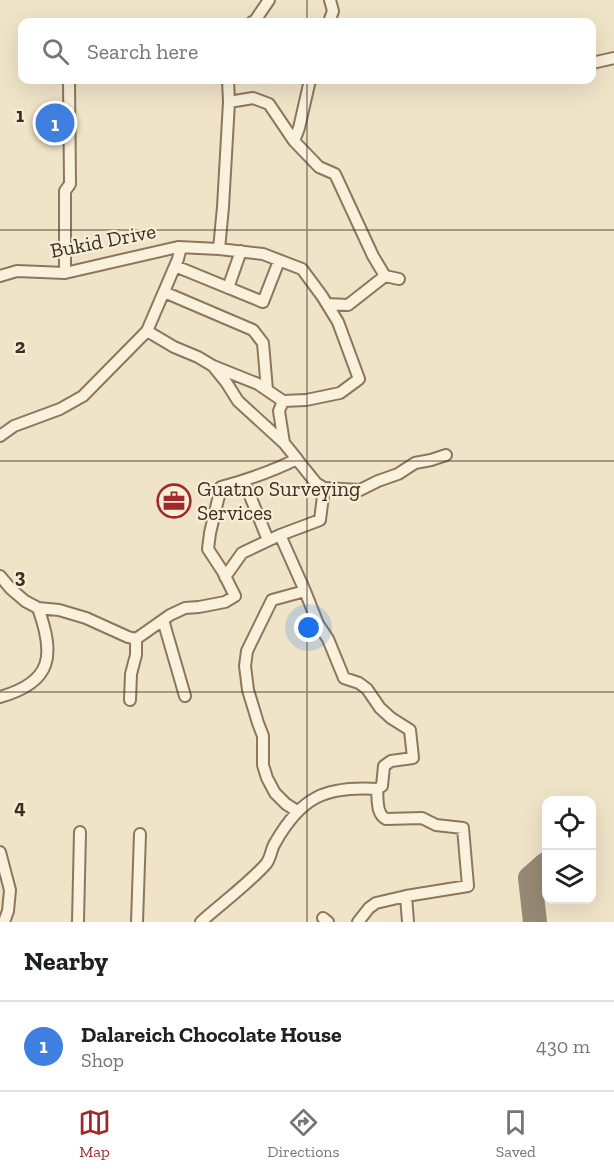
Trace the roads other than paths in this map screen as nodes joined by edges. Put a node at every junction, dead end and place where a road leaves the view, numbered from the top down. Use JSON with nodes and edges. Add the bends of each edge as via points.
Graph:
{"nodes":[{"id":1,"x":269,"y":0,"type":"edge"},
{"id":2,"x":330,"y":0,"type":"edge"},
{"id":3,"x":257,"y":18,"type":"edge"},
{"id":4,"x":330,"y":18,"type":"edge"},
{"id":5,"x":614,"y":58,"type":"edge"},
{"id":6,"x":596,"y":62,"type":"edge"},
{"id":7,"x":69,"y":84,"type":"edge"},
{"id":8,"x":228,"y":84,"type":"edge"},
{"id":9,"x":309,"y":84,"type":"edge"},
{"id":10,"x":228,"y":102,"type":"junction"},
{"id":11,"x":294,"y":141,"type":"junction"},
{"id":12,"x":178,"y":247,"type":"junction"},
{"id":13,"x":219,"y":249,"type":"junction"},
{"id":14,"x":241,"y":251,"type":"junction"},
{"id":15,"x":279,"y":261,"type":"junction"},
{"id":16,"x":175,"y":266,"type":"junction"},
{"id":17,"x":65,"y":273,"type":"junction"},
{"id":18,"x":0,"y":276,"type":"edge"},
{"id":19,"x":385,"y":276,"type":"junction"},
{"id":20,"x":399,"y":279,"type":"dead end"},
{"id":21,"x":228,"y":288,"type":"junction"},
{"id":22,"x":164,"y":292,"type":"junction"},
{"id":23,"x":327,"y":304,"type":"junction"},
{"id":24,"x":147,"y":331,"type":"junction"},
{"id":25,"x":213,"y":366,"type":"junction"},
{"id":26,"x":267,"y":390,"type":"junction"},
{"id":27,"x":282,"y":400,"type":"junction"},
{"id":28,"x":0,"y":436,"type":"edge"},
{"id":29,"x":284,"y":443,"type":"junction"},
{"id":30,"x":446,"y":455,"type":"dead end"},
{"id":31,"x":295,"y":457,"type":"junction"},
{"id":32,"x":244,"y":481,"type":"junction"},
{"id":33,"x":324,"y":488,"type":"junction"},
{"id":34,"x":280,"y":535,"type":"junction"},
{"id":35,"x":268,"y":540,"type":"junction"},
{"id":36,"x":0,"y":576,"type":"edge"},
{"id":37,"x":225,"y":577,"type":"junction"},
{"id":38,"x":305,"y":591,"type":"junction"},
{"id":39,"x":38,"y":608,"type":"junction"},
{"id":40,"x":163,"y":620,"type":"junction"},
{"id":41,"x":136,"y":639,"type":"junction"},
{"id":42,"x":185,"y":696,"type":"dead end"},
{"id":43,"x":0,"y":697,"type":"edge"},
{"id":44,"x":130,"y":700,"type":"dead end"},
{"id":45,"x":377,"y":789,"type":"junction"},
{"id":46,"x":297,"y":811,"type":"junction"},
{"id":47,"x":80,"y":832,"type":"dead end"},
{"id":48,"x":140,"y":834,"type":"dead end"},
{"id":49,"x":0,"y":852,"type":"edge"},
{"id":50,"x":406,"y":896,"type":"junction"},
{"id":51,"x":4,"y":922,"type":"edge"},
{"id":52,"x":78,"y":922,"type":"edge"},
{"id":53,"x":137,"y":922,"type":"edge"},
{"id":54,"x":201,"y":922,"type":"edge"},
{"id":55,"x":357,"y":922,"type":"edge"},
{"id":56,"x":408,"y":922,"type":"edge"}],
"edges":[{"from":1,"to":3,"type":"street"},
{"from":2,"to":4,"type":"street"},
{"from":5,"to":6,"type":"street"},
{"from":7,"to":17,"type":"street","via":[[70,184],[65,191]]},
{"from":8,"to":10,"type":"street"},
{"from":9,"to":11,"type":"street"},
{"from":10,"to":11,"type":"street","via":[[253,98],[269,104]]},
{"from":10,"to":13,"type":"street"},
{"from":11,"to":19,"type":"street","via":[[319,167],[335,174]]},
{"from":12,"to":13,"type":"street","name":"Bukid Drive"},
{"from":12,"to":16,"type":"street"},
{"from":12,"to":17,"type":"street","name":"Bukid Drive"},
{"from":13,"to":14,"type":"street","name":"Bukid Drive"},
{"from":14,"to":15,"type":"street","name":"Bukid Drive"},
{"from":14,"to":21,"type":"street"},
{"from":15,"to":21,"type":"street","via":[[263,303]]},
{"from":15,"to":23,"type":"street","name":"Bukid Drive","via":[[302,269]]},
{"from":16,"to":21,"type":"street"},
{"from":16,"to":22,"type":"street"},
{"from":17,"to":18,"type":"street","name":"Bukid Drive","via":[[17,271]]},
{"from":19,"to":20,"type":"street"},
{"from":19,"to":23,"type":"street","via":[[348,305]]},
{"from":22,"to":24,"type":"street"},
{"from":22,"to":26,"type":"street","via":[[253,330],[263,343]]},
{"from":23,"to":27,"type":"street","name":"Bukid Drive","via":[[338,322],[359,379],[340,393]]},
{"from":24,"to":25,"type":"street"},
{"from":24,"to":28,"type":"street","via":[[83,396]]},
{"from":25,"to":26,"type":"street"},
{"from":25,"to":29,"type":"street","via":[[238,401]]},
{"from":26,"to":27,"type":"street"},
{"from":27,"to":29,"type":"street","via":[[279,411]]},
{"from":29,"to":31,"type":"street"},
{"from":30,"to":33,"type":"street","via":[[416,463],[360,490]]},
{"from":31,"to":32,"type":"street","via":[[282,467]]},
{"from":31,"to":33,"type":"street"},
{"from":32,"to":35,"type":"street"},
{"from":32,"to":37,"type":"street","via":[[221,487],[210,533],[208,549]]},
{"from":33,"to":34,"type":"street","via":[[321,520]]},
{"from":34,"to":35,"type":"street"},
{"from":34,"to":38,"type":"street"},
{"from":35,"to":37,"type":"street","via":[[242,553]]},
{"from":36,"to":39,"type":"street","via":[[25,601]]},
{"from":37,"to":40,"type":"street","via":[[235,596],[225,602],[185,608]]},
{"from":38,"to":45,"type":"street","via":[[344,678],[367,689],[380,708],[410,730],[413,758],[384,766],[382,786]]},
{"from":38,"to":46,"type":"street","via":[[272,600],[247,651],[245,666],[248,690],[263,736],[267,778],[275,793]]},
{"from":39,"to":41,"type":"street","via":[[86,618]]},
{"from":39,"to":43,"type":"street","via":[[48,649],[45,668],[32,684]]},
{"from":40,"to":41,"type":"street"},
{"from":40,"to":42,"type":"street"},
{"from":41,"to":44,"type":"street"},
{"from":45,"to":46,"type":"street","via":[[343,789],[322,795]]},
{"from":45,"to":50,"type":"street","via":[[382,818],[422,818],[436,825],[463,828],[468,886]]},
{"from":46,"to":54,"type":"street","via":[[268,861]]},
{"from":47,"to":52,"type":"street"},
{"from":48,"to":53,"type":"street"},
{"from":49,"to":51,"type":"street","via":[[10,890]]},
{"from":50,"to":55,"type":"street","via":[[376,903]]},
{"from":50,"to":56,"type":"street"}]}
